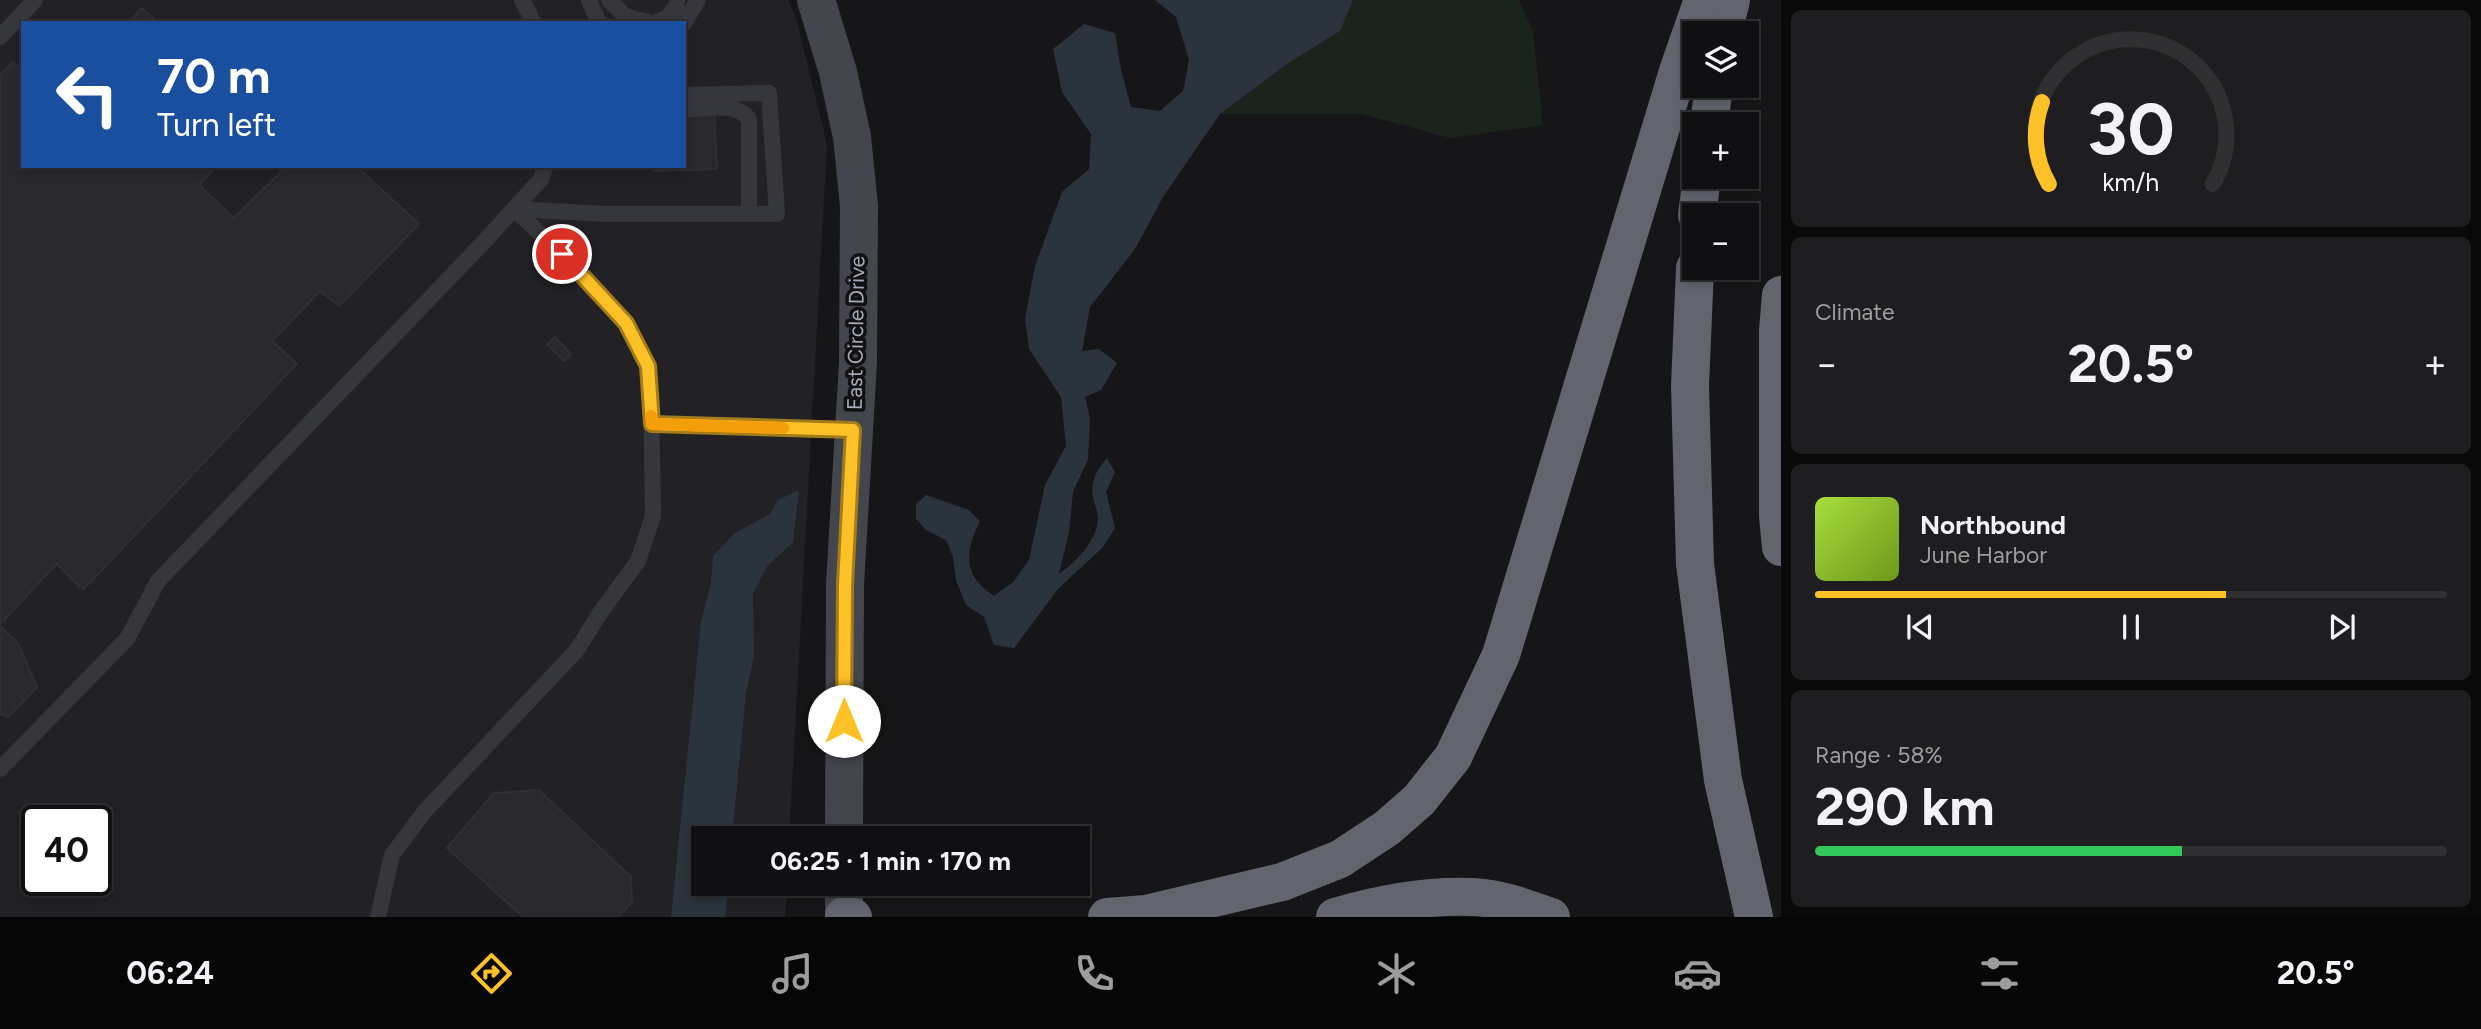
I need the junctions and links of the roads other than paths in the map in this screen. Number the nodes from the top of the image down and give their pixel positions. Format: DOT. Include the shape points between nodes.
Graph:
graph roads {
  1 [pos="35,0"];
  2 [pos="522,0"];
  3 [pos="589,0"];
  4 [pos="608,0"];
  5 [pos="677,0"];
  6 [pos="698,0"];
  7 [pos="1703,0"];
  8 [pos="1731,0"];
  9 [pos="818,1"];
  10 [pos="533,21"];
  11 [pos="598,21"];
  12 [pos="644,21"];
  13 [pos="658,21"];
  14 [pos="685,21"];
  15 [pos="1726,21"];
  16 [pos="0,37"];
  17 [pos="686,95"];
  18 [pos="686,110"];
  19 [pos="545,168"];
  20 [pos="514,209"];
  21 [pos="749,214"];
  22 [pos="1694,280"];
  23 [pos="1781,295"];
  24 [pos="652,424"];
  25 [pos="853,430"];
  26 [pos="1781,547"];
  27 [pos="0,769"];
  28 [pos="844,826"];
  29 [pos="378,917"];
  30 [pos="1107,917"];
  31 [pos="1335,917"];
  32 [pos="1551,917"];
  33 [pos="1754,917"];
  1 -- 16 [label="lane"];
  2 -- 10 [label="lane"];
  3 -- 11 [label="lane"];
  4 -- 12 [label="lane" via="625,16"];
  5 -- 13 [label="lane" via="668,18"];
  6 -- 14 [label="lane"];
  7 -- 30 [label="highway" via="1501,655 1453,757 1419,800 1340,859 1282,882 1146,914"];
  8 -- 15 [label="highway"];
  9 -- 25 [label="street, East Circle Drive" via="852,137 859,206"];
  17 -- 21 [label="lane" via="769,93 777,214"];
  18 -- 21 [label="lane" via="734,108 749,119"];
  19 -- 20 [label="lane"];
  20 -- 21 [label="lane"];
  20 -- 24 [label="lane" via="626,323 648,366"];
  20 -- 27 [label="lane" via="158,580 127,639"];
  22 -- 33 [label="highway" via="1690,386 1695,564 1723,780"];
  23 -- 26 [label="highway"];
  24 -- 25 [label="lane"];
  24 -- 29 [label="lane" via="653,516 638,561 577,650 425,811 392,855"];
  25 -- 28 [label="street, East Circle Drive" via="845,585"];
  31 -- 32 [label="highway" via="1424,899 1474,897"];
}
